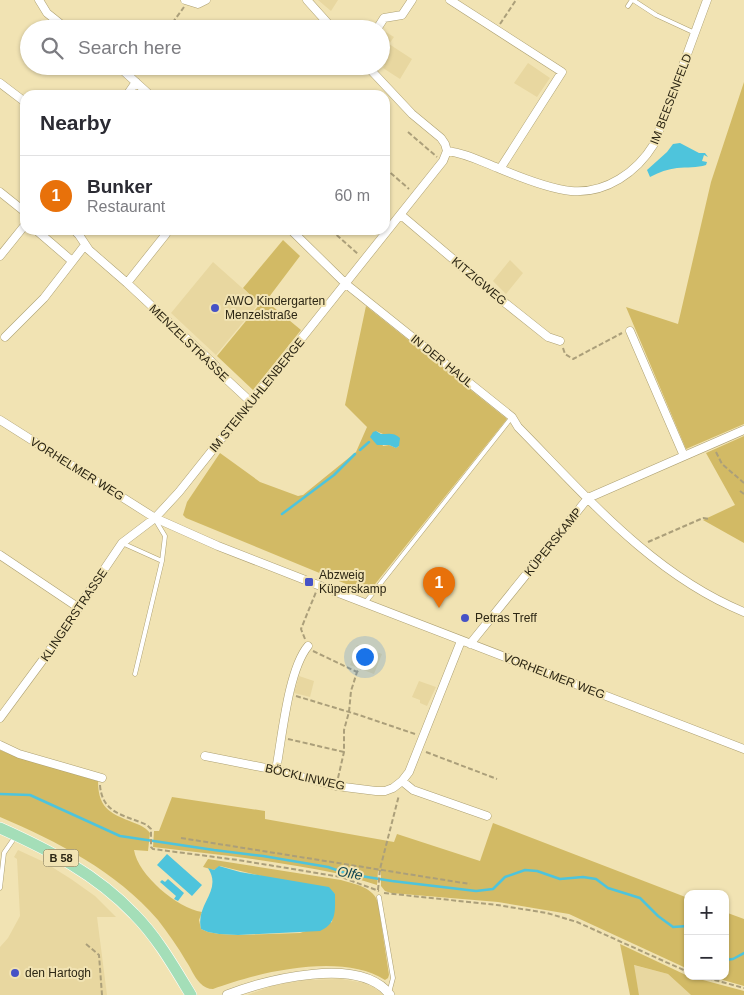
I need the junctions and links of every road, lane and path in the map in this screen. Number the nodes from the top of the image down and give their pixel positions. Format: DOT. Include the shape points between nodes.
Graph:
graph roads {
  1 [pos="39,0"];
  2 [pos="206,0"];
  3 [pos="307,0"];
  4 [pos="412,0"];
  5 [pos="450,0"];
  6 [pos="516,0"];
  7 [pos="632,0"];
  8 [pos="707,0"];
  9 [pos="187,1"];
  10 [pos="628,6"];
  11 [pos="56,20"];
  12 [pos="174,20"];
  13 [pos="325,20"];
  14 [pos="383,20"];
  15 [pos="496,30"];
  16 [pos="695,33"];
  17 [pos="128,75"];
  18 [pos="375,75"];
  19 [pos="136,82"];
  20 [pos="0,83"];
  21 [pos="130,90"];
  22 [pos="145,90"];
  23 [pos="390,90"];
  24 [pos="390,91"];
  25 [pos="20,98"];
  26 [pos="408,132"];
  27 [pos="447,151"];
  28 [pos="443,162"];
  29 [pos="500,169"];
  30 [pos="390,172"];
  31 [pos="0,192"];
  32 [pos="417,195"];
  33 [pos="20,208"];
  34 [pos="401,215"];
  35 [pos="390,229"];
  36 [pos="20,231"];
  37 [pos="42,235"];
  38 [pos="79,235"];
  39 [pos="165,235"];
  40 [pos="296,235"];
  41 [pos="337,235"];
  42 [pos="385,235"];
  43 [pos="85,245"];
  44 [pos="0,256"];
  45 [pos="365,260"];
  46 [pos="72,261"];
  47 [pos="126,283"];
  48 [pos="346,284"];
  49 [pos="630,331"];
  50 [pos="5,337"];
  51 [pos="560,342"];
  52 [pos="252,403"];
  53 [pos="512,417"];
  54 [pos="0,420"];
  55 [pos="744,430"];
  56 [pos="712,444"];
  57 [pos="684,456"];
  58 [pos="744,483"];
  59 [pos="740,491"];
  60 [pos="744,494"];
  61 [pos="588,498"];
  62 [pos="154,518"];
  63 [pos="709,519"];
  64 [pos="122,543"];
  65 [pos="639,546"];
  66 [pos="0,555"];
  67 [pos="162,561"];
  68 [pos="318,586"];
  69 [pos="365,603"];
  70 [pos="79,608"];
  71 [pos="744,612"];
  72 [pos="460,641"];
  73 [pos="470,644"];
  74 [pos="308,646"];
  75 [pos="362,666"];
  76 [pos="358,672"];
  77 [pos="135,674"];
  78 [pos="289,694"];
  79 [pos="349,712"];
  80 [pos="0,718"];
  81 [pos="282,738"];
  82 [pos="424,738"];
  83 [pos="0,745"];
  84 [pos="744,749"];
  85 [pos="419,750"];
  86 [pos="344,752"];
  87 [pos="205,756"];
  88 [pos="276,770"];
  89 [pos="102,778"];
  90 [pos="497,779"];
  91 [pos="401,782"];
  92 [pos="336,786"];
  93 [pos="487,816"];
  94 [pos="0,828"];
  95 [pos="16,835"];
  96 [pos="181,838"];
  97 [pos="380,869"];
  98 [pos="378,884"];
  99 [pos="470,884"];
  100 [pos="0,888"];
  101 [pos="379,897"];
  102 [pos="86,944"];
  103 [pos="684,970"];
  104 [pos="715,980"];
  105 [pos="744,988"];
  106 [pos="98,989"];
  107 [pos="102,989"];
  108 [pos="389,994"];
  109 [pos="102,995"];
  110 [pos="191,995"];
  111 [pos="227,995"];
  1 -- 11 [label="street"];
  2 -- 9 [label="street" via="198,4"];
  3 -- 13 [label="street"];
  4 -- 14 [label="street" via="402,15"];
  5 -- 15 [label="street"];
  6 -- 15 [label="path"];
  7 -- 10 [label="lane"];
  7 -- 16 [label="lane"];
  8 -- 16 [label="street, IM BEESENFELD"];
  9 -- 12 [label="path"];
  15 -- 29 [label="street" via="562,72"];
  16 -- 29 [label="street, IM BEESENFELD" via="654,144 634,170 606,186 571,191"];
  17 -- 19 [label="street"];
  18 -- 23 [label="street"];
  19 -- 21 [label="street"];
  19 -- 22 [label="street"];
  20 -- 25 [label="street"];
  24 -- 27 [label="street" via="441,138"];
  26 -- 28 [label="path"];
  27 -- 28 [label="street, IM STEINKUHLENBERGE"];
  27 -- 29 [label="street, IM BEESENFELD" via="468,155"];
  28 -- 32 [label="street, IM STEINKUHLENBERGE"];
  30 -- 32 [label="path"];
  31 -- 33 [label="street"];
  32 -- 34 [label="street, IM STEINKUHLENBERGE"];
  34 -- 35 [label="street, IM STEINKUHLENBERGE"];
  34 -- 51 [label="street, KITZIGWEG" via="499,298 548,337"];
  36 -- 44 [label="street"];
  37 -- 46 [label="street"];
  38 -- 43 [label="street, MENZELSTRASSE"];
  39 -- 47 [label="street"];
  40 -- 48 [label="street, IN DER HAUL"];
  41 -- 45 [label="path"];
  42 -- 45 [label="street, IM STEINKUHLENBERGE"];
  43 -- 46 [label="street"];
  43 -- 47 [label="street, MENZELSTRASSE"];
  45 -- 48 [label="street, IM STEINKUHLENBERGE"];
  46 -- 50 [label="street" via="44,298"];
  47 -- 52 [label="street, MENZELSTRASSE"];
  48 -- 52 [label="street, IM STEINKUHLENBERGE"];
  48 -- 53 [label="street, IN DER HAUL"];
  49 -- 51 [label="path" via="573,358 566,354"];
  49 -- 57 [label="street"];
  52 -- 62 [label="street, IM STEINKUHLENBERGE"];
  53 -- 61 [label="street, IN DER HAUL" via="518,428"];
  53 -- 69 [label="lane"];
  54 -- 62 [label="street, VORHELMER WEG"];
  55 -- 56 [label="street, KÜPERSKAMP"];
  56 -- 57 [label="street, KÜPERSKAMP"];
  56 -- 58 [label="path" via="722,464"];
  57 -- 61 [label="street, KÜPERSKAMP"];
  59 -- 60 [label="path"];
  61 -- 65 [label="street, IN DER HAUL"];
  61 -- 73 [label="street, KÜPERSKAMP"];
  62 -- 64 [label="street, KLINGERSTRASSE"];
  62 -- 67 [label="lane" via="165,536"];
  62 -- 68 [label="street, VORHELMER WEG"];
  63 -- 65 [label="path" via="703,518"];
  64 -- 67 [label="lane"];
  64 -- 70 [label="street, KLINGERSTRASSE"];
  65 -- 71 [label="street, IN DER HAUL" via="685,581"];
  66 -- 70 [label="street"];
  67 -- 77 [label="lane"];
  68 -- 69 [label="street, VORHELMER WEG"];
  68 -- 74 [label="path" via="301,629"];
  69 -- 72 [label="street, VORHELMER WEG"];
  70 -- 80 [label="street, KLINGERSTRASSE"];
  72 -- 73 [label="street, VORHELMER WEG"];
  72 -- 82 [label="street"];
  73 -- 84 [label="street, VORHELMER WEG"];
  74 -- 76 [label="path" via="317,654"];
  74 -- 78 [label="street" via="297,662"];
  75 -- 76 [label="path"];
  76 -- 79 [label="path" via="351,691"];
  78 -- 79 [label="path"];
  78 -- 81 [label="street"];
  79 -- 82 [label="path"];
  79 -- 86 [label="path" via="344,730"];
  81 -- 86 [label="path"];
  81 -- 88 [label="street"];
  82 -- 85 [label="street"];
  83 -- 89 [label="street" via="19,754"];
  85 -- 90 [label="path"];
  85 -- 91 [label="street"];
  86 -- 92 [label="path"];
  87 -- 88 [label="street, BÖCKLINWEG"];
  88 -- 92 [label="street, BÖCKLINWEG"];
  89 -- 103 [label="path" via="101,794 106,805 148,826 152,834 152,849 341,877 388,894 547,913 577,922"];
  91 -- 92 [label="street, BÖCKLINWEG" via="385,791"];
  91 -- 93 [label="street" via="413,790"];
  91 -- 97 [label="path"];
  94 -- 95 [label="main road, B 58"];
  95 -- 100 [label="lane" via="4,853"];
  95 -- 110 [label="main road, B 58" via="67,861 117,897 154,937"];
  96 -- 97 [label="path"];
  97 -- 98 [label="path"];
  97 -- 99 [label="path"];
  101 -- 108 [label="lane" via="393,978"];
  102 -- 107 [label="path" via="99,954"];
  104 -- 105 [label="path"];
  106 -- 107 [label="path"];
  107 -- 109 [label="path"];
  108 -- 111 [label="street" via="367,978 314,974 274,979"];
}
